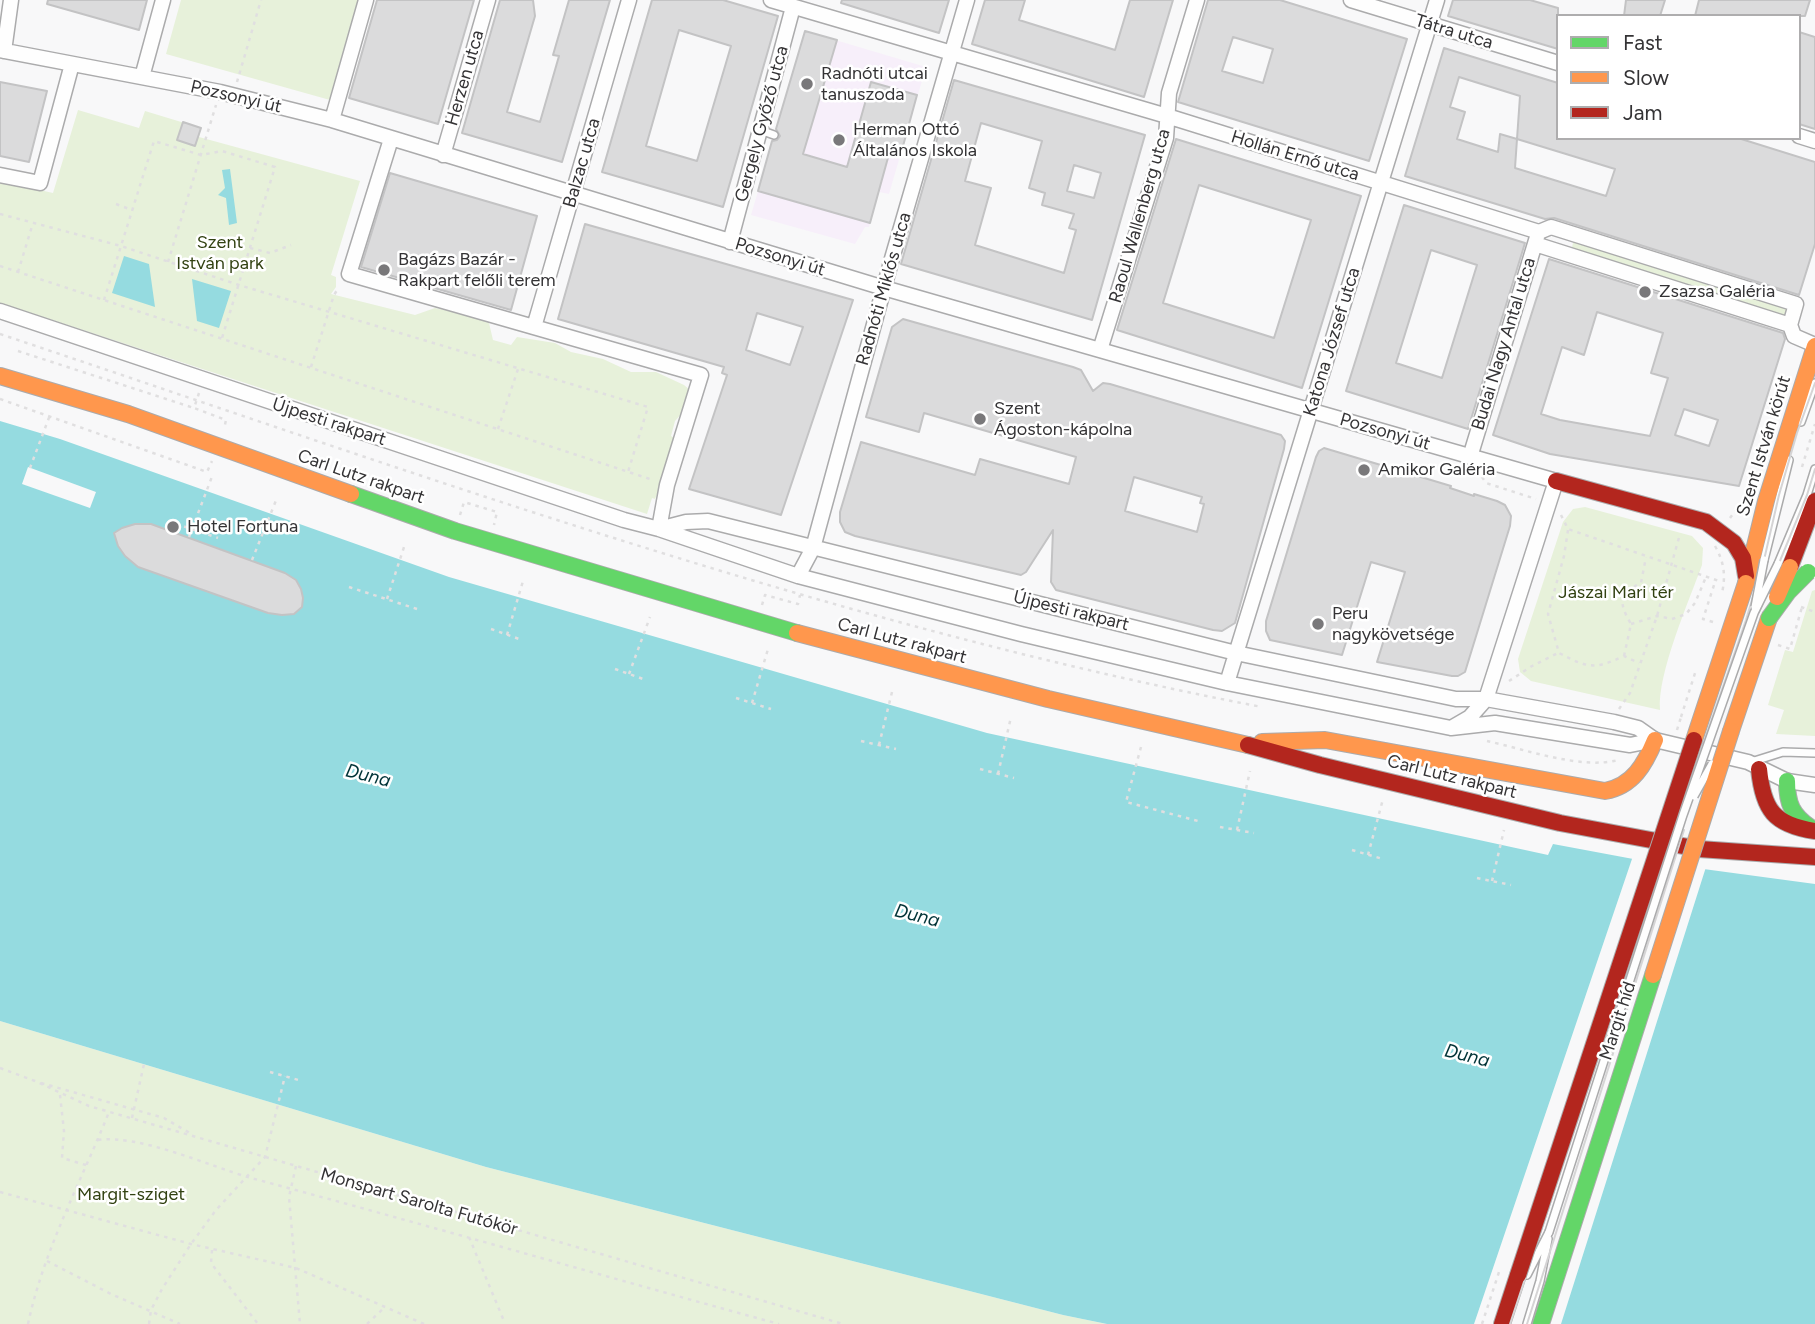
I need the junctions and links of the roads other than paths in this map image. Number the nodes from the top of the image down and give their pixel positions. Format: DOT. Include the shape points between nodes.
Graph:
graph roads {
  1 [pos="12,0"];
  2 [pos="163,0"];
  3 [pos="366,0"];
  4 [pos="488,0"];
  5 [pos="629,0"];
  6 [pos="771,0"];
  7 [pos="967,0"];
  8 [pos="1197,0"];
  9 [pos="1351,0"];
  10 [pos="1437,0"];
  11 [pos="793,7"];
  12 [pos="1430,24"];
  13 [pos="2,50"];
  14 [pos="951,54"];
  15 [pos="1556,62"];
  16 [pos="72,64"];
  17 [pos="142,77"];
  18 [pos="1167,116"];
  19 [pos="332,120"];
  20 [pos="391,139"];
  21 [pos="443,155"];
  22 [pos="0,175"];
  23 [pos="1381,183"];
  24 [pos="573,195"];
  25 [pos="1537,238"];
  26 [pos="730,242"];
  27 [pos="884,288"];
  28 [pos="0,311"];
  29 [pos="1790,325"];
  30 [pos="534,327"];
  31 [pos="1815,346"];
  32 [pos="1100,351"];
  33 [pos="0,376"];
  34 [pos="1815,383"];
  35 [pos="1311,411"];
  36 [pos="1469,457"];
  37 [pos="1815,469"];
  38 [pos="1556,481"];
  39 [pos="1815,501"];
  40 [pos="659,529"];
  41 [pos="813,548"];
  42 [pos="1753,557"];
  43 [pos="1784,566"];
  44 [pos="1812,571"];
  45 [pos="798,576"];
  46 [pos="1762,615"];
  47 [pos="1236,653"];
  48 [pos="1227,683"];
  49 [pos="1486,699"];
  50 [pos="1699,720"];
  51 [pos="1451,728"];
  52 [pos="1731,731"];
  53 [pos="1655,740"];
  54 [pos="1243,743"];
  55 [pos="1815,753"];
  56 [pos="1754,766"];
  57 [pos="1787,781"];
  58 [pos="1815,785"];
  59 [pos="1683,815"];
  60 [pos="1815,831"];
  61 [pos="1815,857"];
  62 [pos="1549,1232"];
  63 [pos="1518,1275"];
  64 [pos="1502,1324"];
  65 [pos="1510,1324"];
  66 [pos="1527,1324"];
  67 [pos="1542,1324"];
  1 -- 13 [label="street"];
  2 -- 17 [label="street"];
  3 -- 19 [label="street"];
  4 -- 21 [label="street, Herzen utca"];
  5 -- 24 [label="street, Balzac utca"];
  6 -- 11 [label="street, Hollán Ernő utca"];
  7 -- 14 [label="street, Radnóti Miklós utca"];
  8 -- 18 [label="street, Raoul Wallenberg utca" via="1169,93"];
  9 -- 12 [label="street, Tátra utca"];
  10 -- 12 [label="street, Katona József utca"];
  11 -- 14 [label="street, Hollán Ernő utca"];
  11 -- 26 [label="street, Gergely Győző utca" via="767,133"];
  12 -- 15 [label="street, Tátra utca"];
  12 -- 23 [label="street, Katona József utca"];
  13 -- 16 [label="street, Pozsonyi út"];
  14 -- 18 [label="street, Hollán Ernő utca"];
  14 -- 27 [label="street, Radnóti Miklós utca"];
  16 -- 17 [label="street, Pozsonyi út"];
  16 -- 22 [label="street" via="40,183"];
  17 -- 19 [label="street, Pozsonyi út"];
  18 -- 23 [label="street, Hollán Ernő utca"];
  18 -- 32 [label="street, Raoul Wallenberg utca" via="1166,138"];
  19 -- 20 [label="street, Pozsonyi út"];
  20 -- 21 [label="street, Pozsonyi út"];
  20 -- 30 [label="street" via="349,274"];
  21 -- 24 [label="street, Pozsonyi út"];
  23 -- 25 [label="street, Hollán Ernő utca"];
  23 -- 35 [label="street, Katona József utca"];
  24 -- 26 [label="street, Pozsonyi út"];
  24 -- 30 [label="street, Balzac utca"];
  25 -- 29 [label="street, Hollán Ernő utca"];
  25 -- 29 [label="street, Hollán Ernő utca" via="1550,227 1796,304"];
  25 -- 36 [label="street, Budai Nagy Antal utca"];
  26 -- 27 [label="street, Pozsonyi út"];
  27 -- 32 [label="street, Pozsonyi út"];
  27 -- 41 [label="street, Radnóti Miklós utca"];
  28 -- 40 [label="street, Újpesti rakpart"];
  29 -- 31 [label="street, Hollán Ernő utca" via="1794,336"];
  30 -- 40 [label="street" via="701,375 667,485"];
  31 -- 42 [label="main road, Szent István körút"];
  32 -- 35 [label="street, Pozsonyi út"];
  33 -- 54 [label="main road, Carl Lutz rakpart" via="128,414 455,531 675,598 1035,695"];
  34 -- 42 [label="lane, Szent István körút"];
  35 -- 36 [label="street, Pozsonyi út"];
  35 -- 47 [label="street, Katona József utca"];
  36 -- 38 [label="street, Pozsonyi út"];
  37 -- 43 [label="lane"];
  38 -- 42 [label="main road" via="1706,522"];
  38 -- 49 [label="street" via="1553,506"];
  39 -- 43 [label="main road"];
  40 -- 41 [label="street, Újpesti rakpart" via="697,520"];
  40 -- 45 [label="street, Újpesti rakpart"];
  41 -- 45 [label="street, Radnóti Miklós utca"];
  41 -- 47 [label="street, Újpesti rakpart"];
  42 -- 46 [label="lane, Margit híd, bridge"];
  42 -- 50 [label="main road, Margit híd, bridge"];
  43 -- 46 [label="main road, Margit híd, bridge"];
  44 -- 46 [label="main road, bridge"];
  45 -- 48 [label="street, Újpesti rakpart"];
  46 -- 52 [label="main road, Margit híd"];
  46 -- 59 [label="lane, Margit híd, bridge"];
  47 -- 48 [label="street, Katona József utca"];
  47 -- 49 [label="street, Újpesti rakpart" via="1456,699"];
  48 -- 51 [label="street, Újpesti rakpart"];
  49 -- 51 [label="street" via="1470,717"];
  49 -- 53 [label="street" via="1639,728"];
  50 -- 59 [label="lane, Margit híd, bridge"];
  50 -- 63 [label="main road, Margit híd, bridge"];
  51 -- 53 [label="street" via="1494,723 1630,745"];
  52 -- 59 [label="lane, Margit híd, bridge"];
  52 -- 67 [label="main road, Margit híd, bridge"];
  53 -- 54 [label="main road" via="1631,781 1605,791 1325,740"];
  53 -- 56 [label="street"];
  54 -- 61 [label="main road, Carl Lutz rakpart" via="1560,823 1699,849"];
  55 -- 56 [label="lane" via="1783,752"];
  56 -- 57 [label="street"];
  56 -- 60 [label="main road" via="1768,809 1786,825"];
  57 -- 58 [label="street"];
  57 -- 60 [label="main road" via="1791,812"];
  59 -- 62 [label="lane, Margit híd, bridge"];
  62 -- 63 [label="lane, Margit híd, bridge"];
  62 -- 65 [label="lane, Margit híd" via="1525,1278"];
  62 -- 66 [label="lane, Margit híd" via="1541,1281"];
  63 -- 64 [label="main road, Margit híd"];
}
